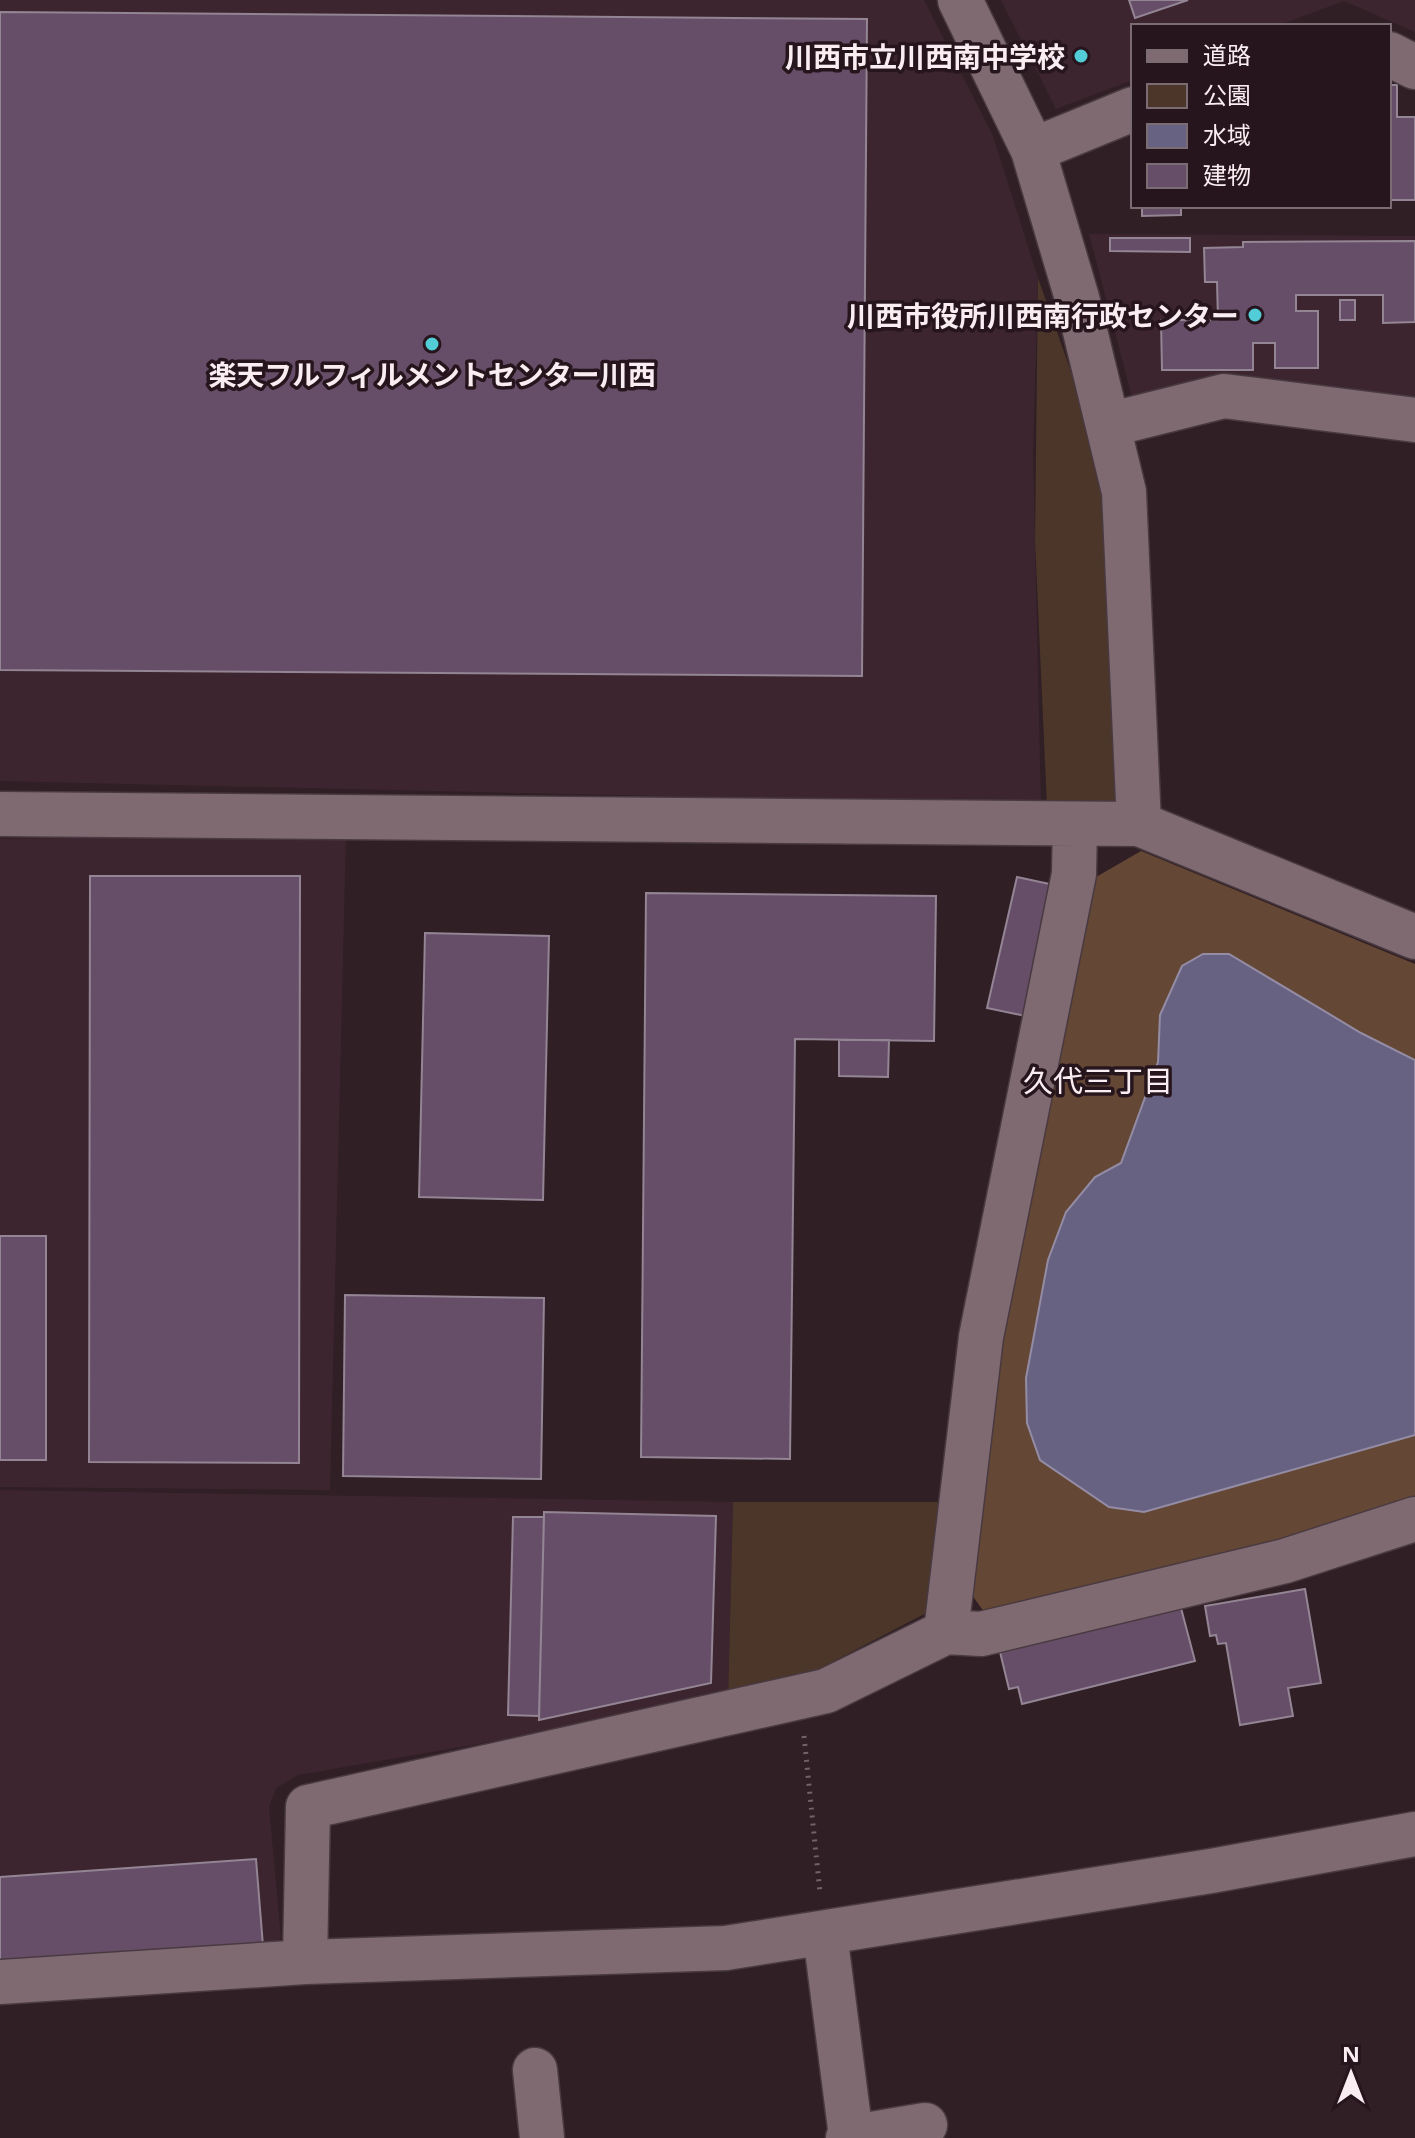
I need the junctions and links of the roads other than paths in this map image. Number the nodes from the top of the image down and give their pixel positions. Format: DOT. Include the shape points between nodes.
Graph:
graph roads {
  1 [pos="960,0"];
  2 [pos="1391,55"];
  3 [pos="1415,67"];
  4 [pos="1131,110"];
  5 [pos="1033,150"];
  6 [pos="1415,420"];
  7 [pos="1108,425"];
  8 [pos="0,814"];
  9 [pos="1075,824"];
  10 [pos="1139,824"];
  11 [pos="1415,937"];
  12 [pos="1415,1519"];
  13 [pos="946,1632"];
  14 [pos="1415,1834"];
  15 [pos="825,1934"];
  16 [pos="305,1962"];
  17 [pos="0,1982"];
  18 [pos="535,2070"];
  19 [pos="925,2125"];
  20 [pos="850,2137"];
  21 [pos="542,2138"];
  1 -- 5 [label="street"];
  2 -- 3 [label="street"];
  4 -- 5 [label="street"];
  5 -- 7 [label="street"];
  6 -- 7 [label="street" via="1224,396"];
  7 -- 10 [label="street" via="1124,492"];
  8 -- 9 [label="street"];
  9 -- 10 [label="street"];
  9 -- 13 [label="street" via="1074,874 981,1337"];
  10 -- 11 [label="street"];
  12 -- 13 [label="street" via="1285,1561 981,1634"];
  13 -- 16 [label="street" via="826,1691 308,1807"];
  14 -- 15 [label="street"];
  15 -- 16 [label="street" via="726,1948"];
  15 -- 20 [label="street"];
  16 -- 17 [label="street"];
  18 -- 21 [label="street"];
  19 -- 20 [label="street"];
}
